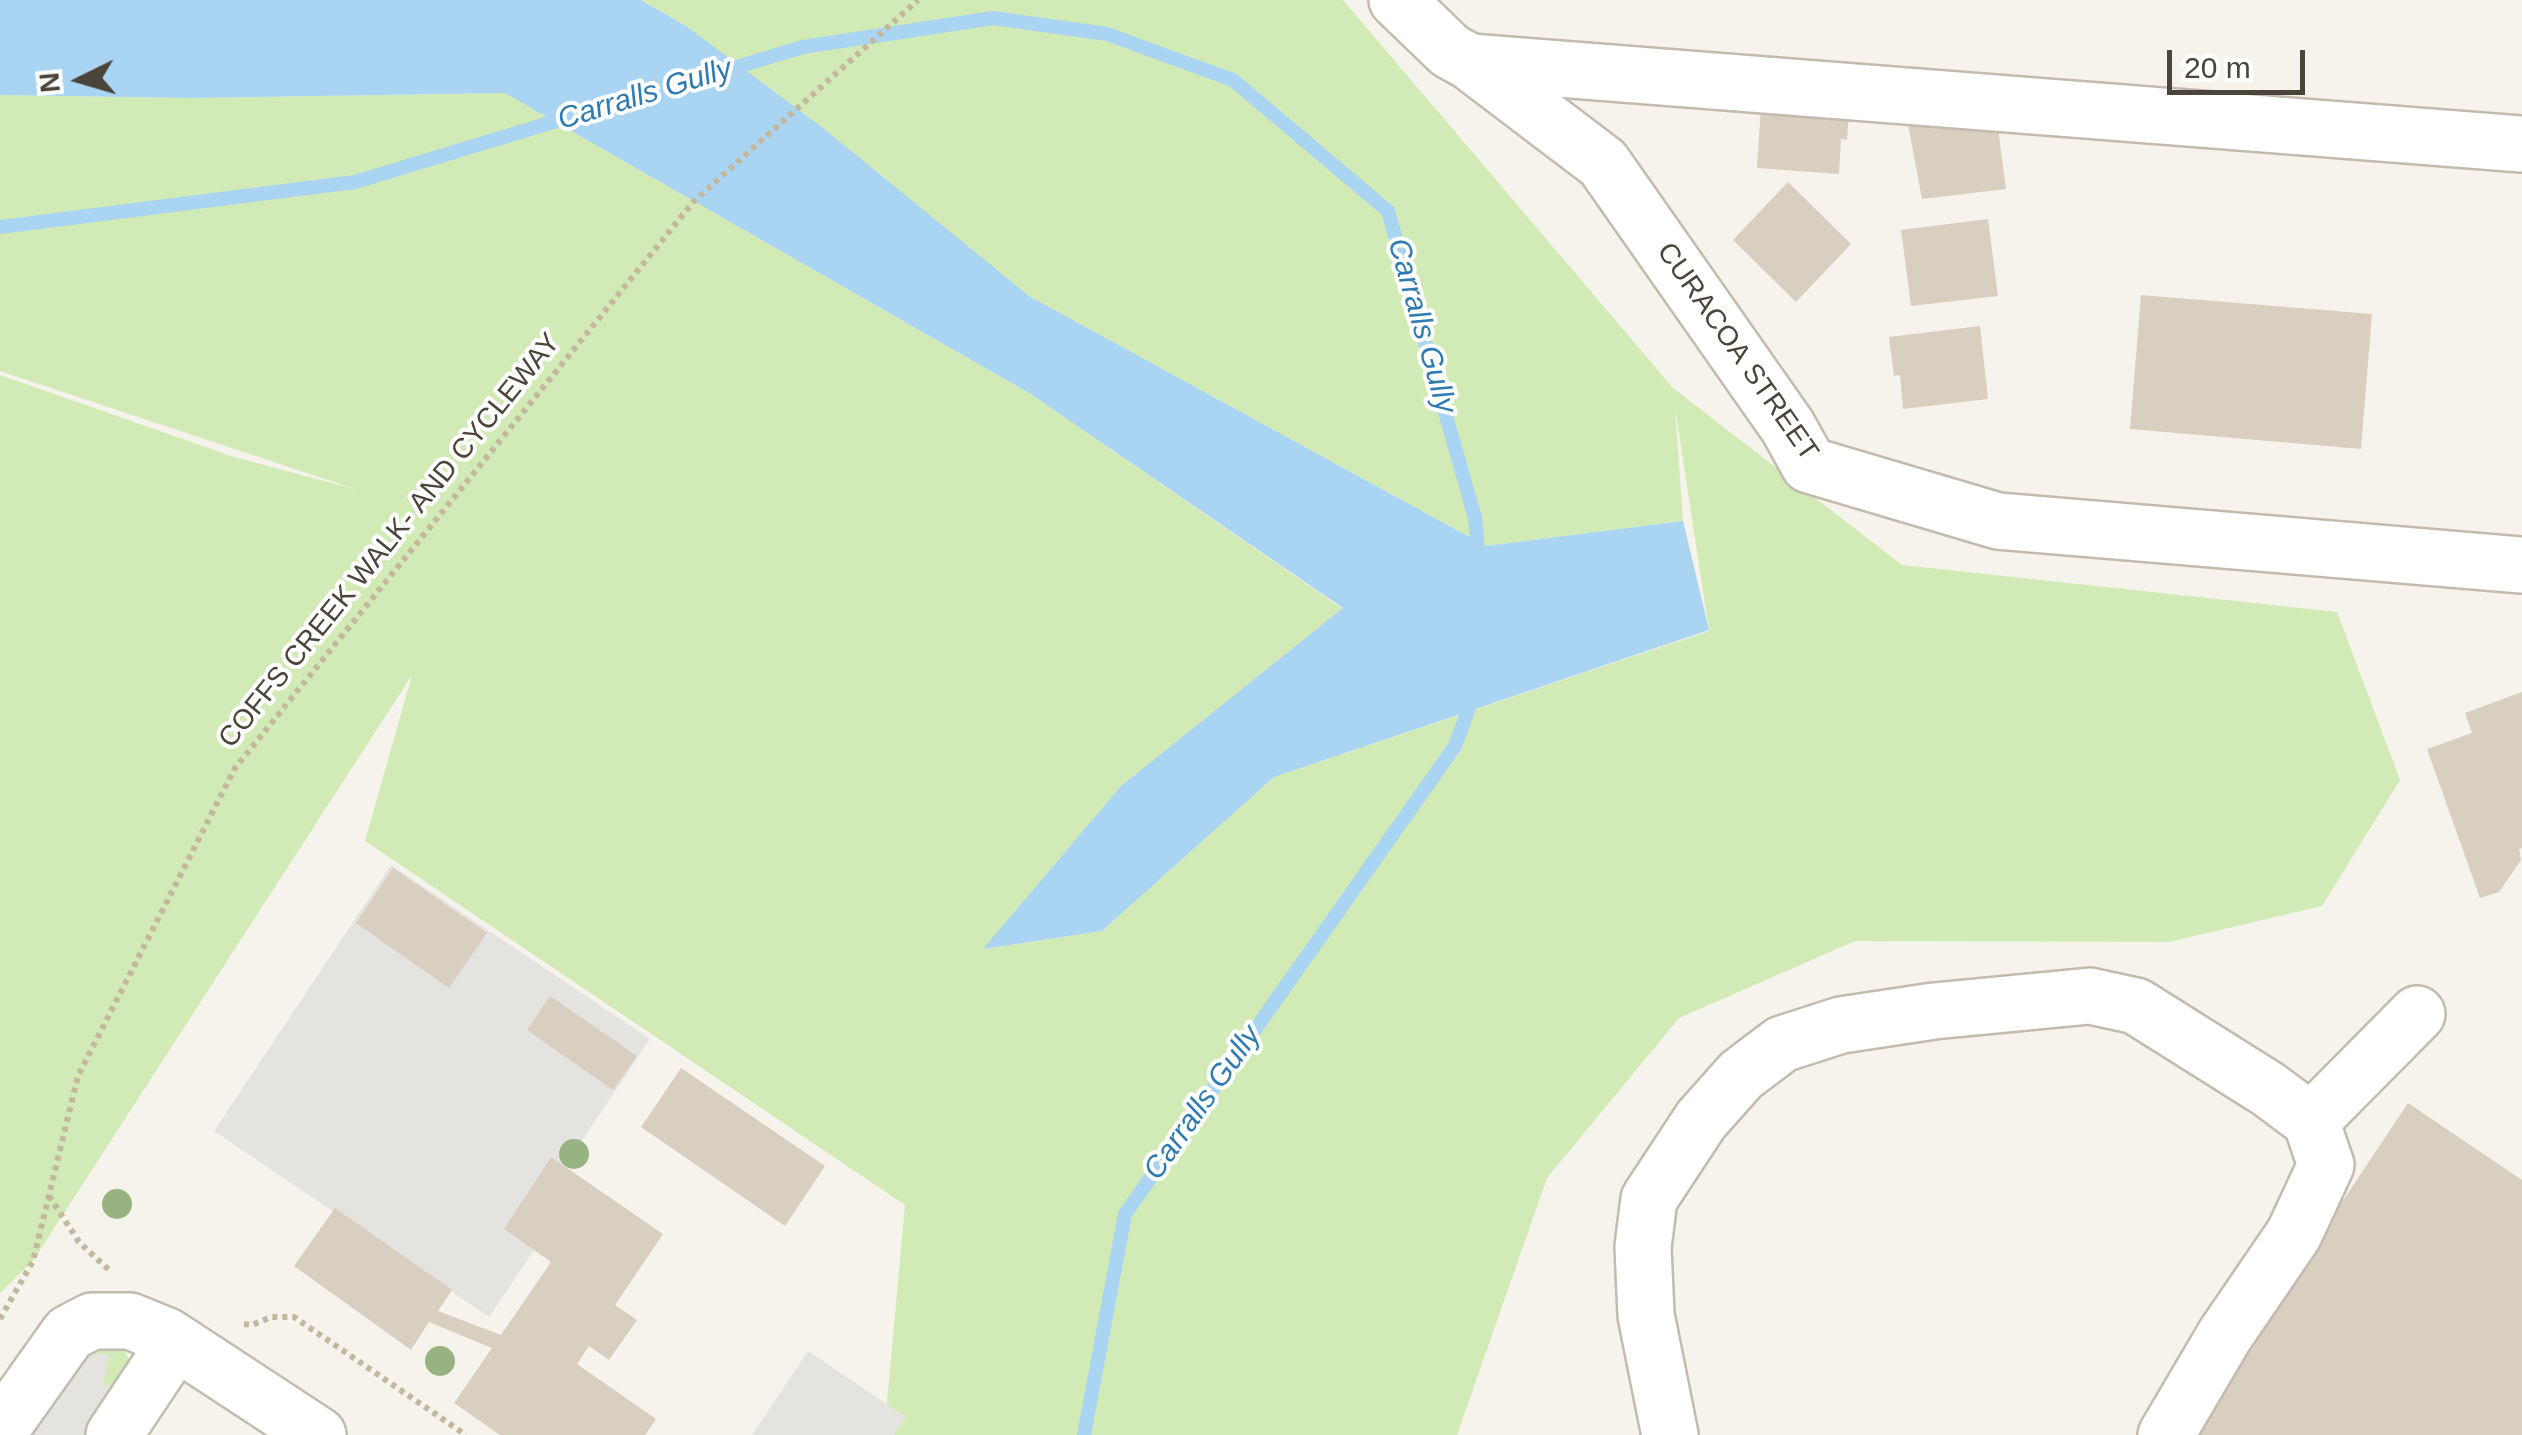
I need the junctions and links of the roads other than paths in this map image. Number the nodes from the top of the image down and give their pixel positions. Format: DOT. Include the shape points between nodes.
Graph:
graph roads {
  1 [pos="1397,0"];
  2 [pos="1470,62"];
  3 [pos="2522,144"];
  4 [pos="2522,565"];
  5 [pos="2418,1014"];
  6 [pos="2311,1121"];
  7 [pos="171,1339"];
  8 [pos="0,1430"];
  9 [pos="114,1435"];
  10 [pos="318,1435"];
  11 [pos="1670,1435"];
  12 [pos="2166,1435"];
  1 -- 2 [label="street, CURACOA STREET"];
  2 -- 3 [label="street"];
  2 -- 4 [label="street, CURACOA STREET" via="1603,163 1809,465 1998,521"];
  5 -- 6 [label="street"];
  6 -- 11 [label="street" via="2136,1006 2090,996 1841,1025 1782,1044 1741,1075 1701,1120 1649,1199 1646,1315"];
  6 -- 12 [label="street" via="2326,1165 2294,1234"];
  7 -- 8 [label="street" via="130,1321 92,1320 69,1333"];
  7 -- 9 [label="street"];
  7 -- 10 [label="street"];
}
